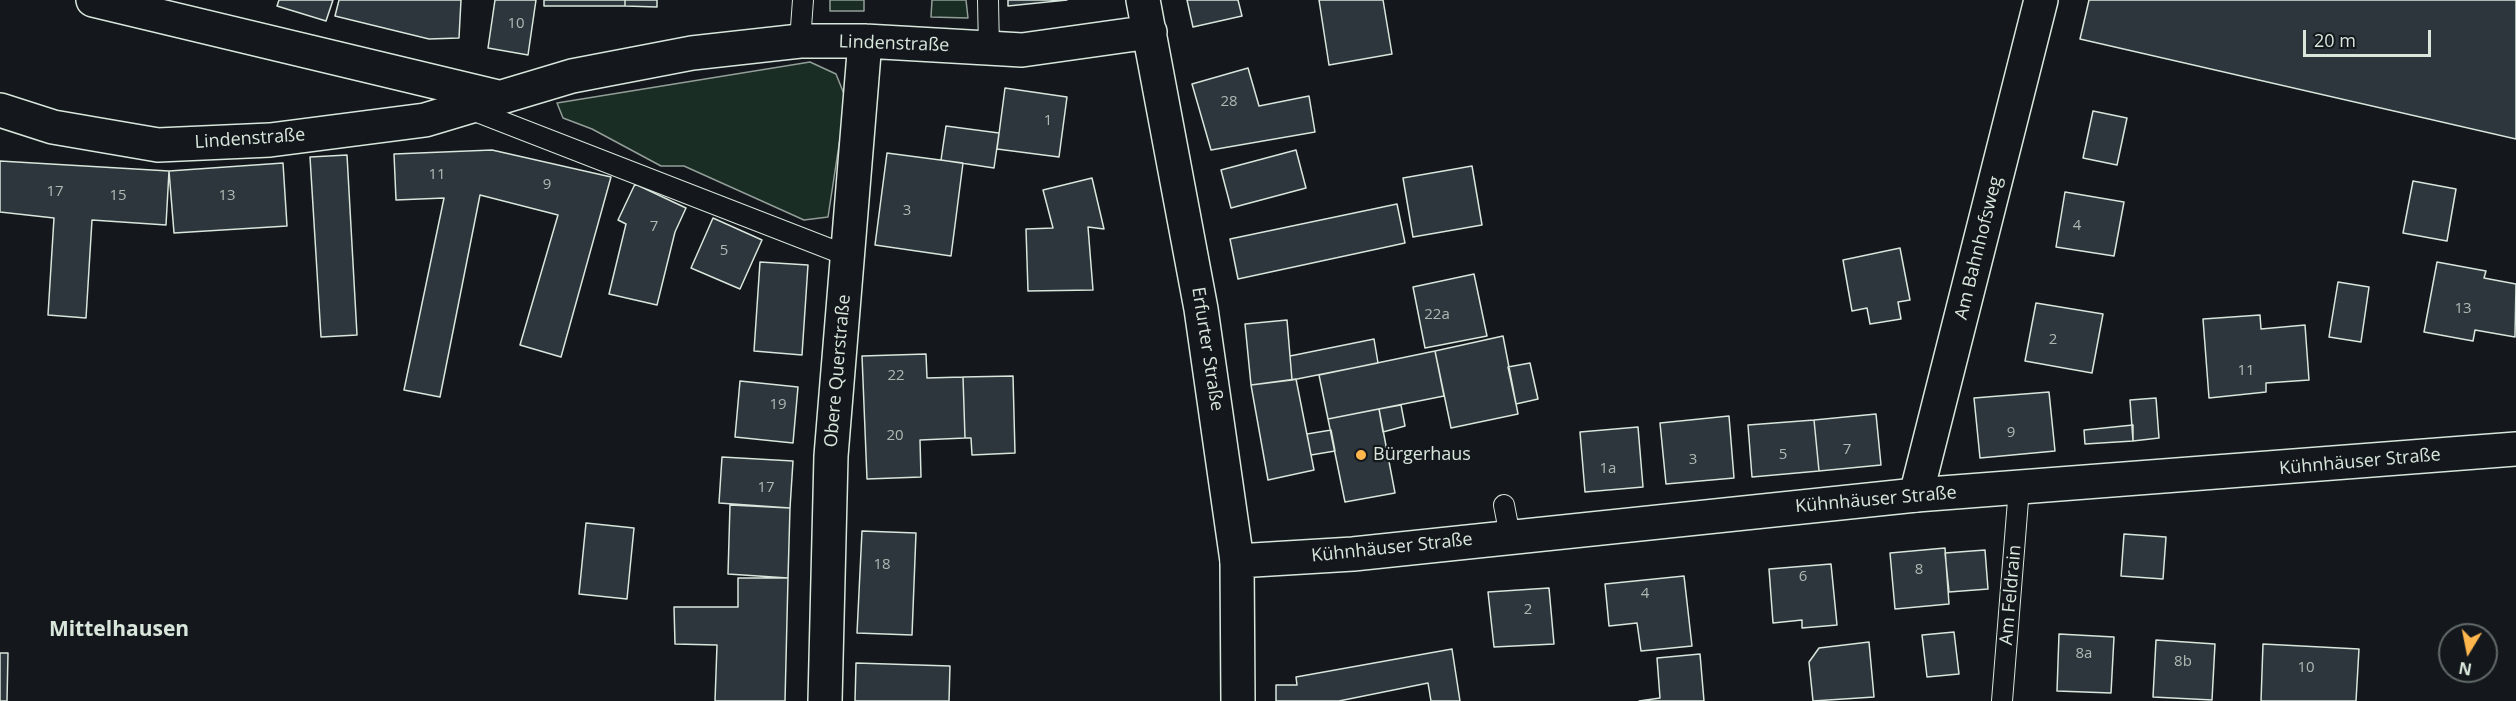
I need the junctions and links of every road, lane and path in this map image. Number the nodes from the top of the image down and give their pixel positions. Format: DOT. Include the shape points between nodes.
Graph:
graph roads {
  1 [pos="93,0"];
  2 [pos="803,0"];
  3 [pos="988,0"];
  4 [pos="1143,0"];
  5 [pos="2041,0"];
  6 [pos="1150,32"];
  7 [pos="800,41"];
  8 [pos="865,41"];
  9 [pos="988,49"];
  10 [pos="500,98"];
  11 [pos="466,108"];
  12 [pos="0,110"];
  13 [pos="848,256"];
  14 [pos="2516,449"];
  15 [pos="2019,488"];
  16 [pos="1916,495"];
  17 [pos="1237,561"];
  18 [pos="825,701"];
  19 [pos="1238,701"];
  20 [pos="2002,701"];
  1 -- 10 [label="street"];
  2 -- 7 [label="lane"];
  3 -- 9 [label="lane"];
  4 -- 6 [label="street, Erfurter Straße"];
  5 -- 16 [label="street, Am Bahnhofsweg"];
  6 -- 9 [label="street, Lindenstraße" via="1022,50"];
  6 -- 17 [label="street, Erfurter Straße" via="1202,309"];
  7 -- 8 [label="street, Lindenstraße"];
  7 -- 10 [label="street, Lindenstraße" via="692,53 572,76"];
  8 -- 9 [label="street, Lindenstraße"];
  8 -- 13 [label="street, Obere Querstraße"];
  10 -- 11 [label="street, Lindenstraße"];
  11 -- 12 [label="street, Lindenstraße" via="425,120 270,140 158,145 53,127"];
  11 -- 13 [label="lane"];
  13 -- 18 [label="street, Obere Querstraße" via="831,456"];
  14 -- 15 [label="street, Kühnhäuser Straße"];
  15 -- 16 [label="street, Kühnhäuser Straße"];
  15 -- 20 [label="lane, Am Feldrain"];
  16 -- 17 [label="street, Kühnhäuser Straße" via="1507,521 1323,556"];
  17 -- 19 [label="street, Erfurter Straße"];
}
